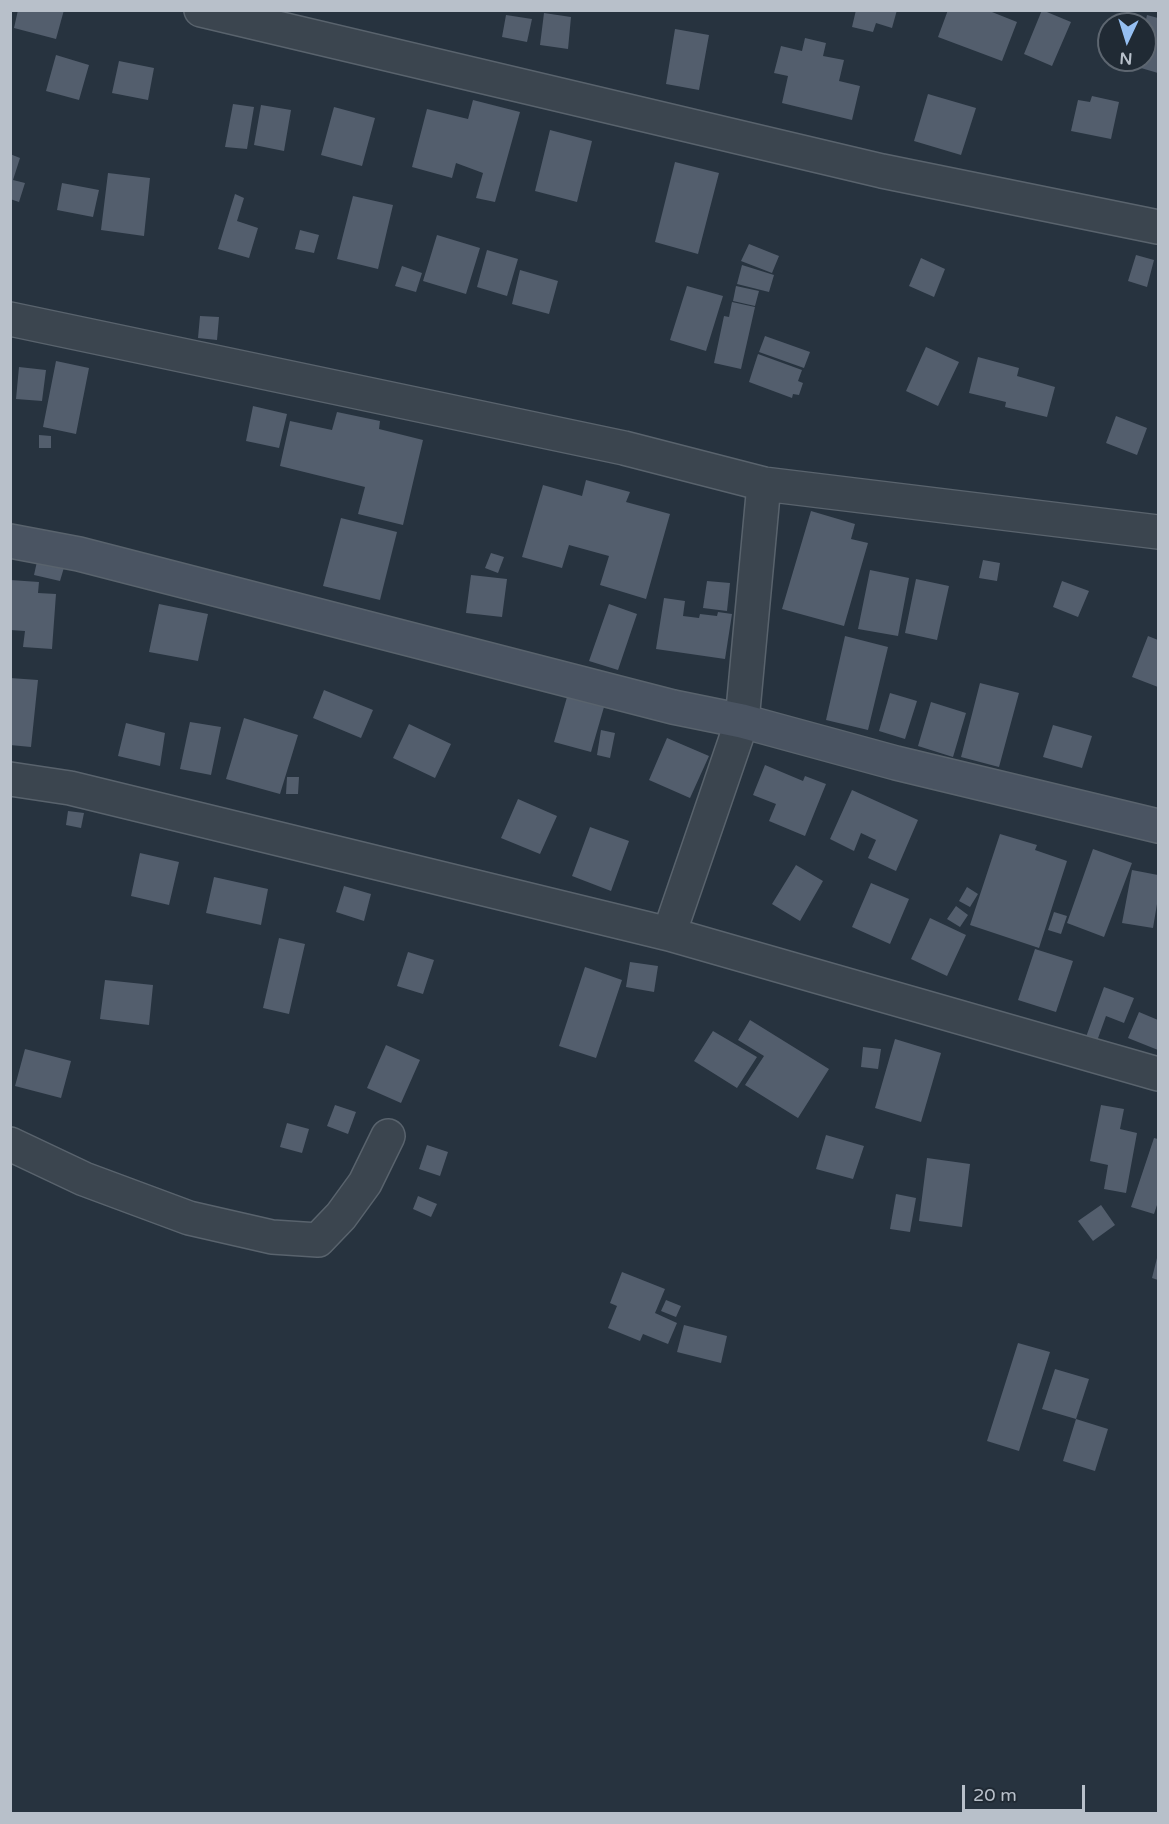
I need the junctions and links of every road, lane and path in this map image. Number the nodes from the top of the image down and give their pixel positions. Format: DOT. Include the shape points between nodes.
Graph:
graph roads {
  1 [pos="215,12"];
  2 [pos="1158,227"];
  3 [pos="10,319"];
  4 [pos="764,484"];
  5 [pos="1158,532"];
  6 [pos="10,541"];
  7 [pos="741,721"];
  8 [pos="10,779"];
  9 [pos="1158,826"];
  10 [pos="669,934"];
  11 [pos="1158,1074"];
  12 [pos="388,1136"];
  13 [pos="10,1144"];
  1 -- 2 [label="street" via="882,171"];
  3 -- 4 [label="street" via="624,448"];
  4 -- 5 [label="street"];
  4 -- 7 [label="street"];
  6 -- 7 [label="street" via="79,554 673,707"];
  7 -- 9 [label="street"];
  7 -- 10 [label="street"];
  8 -- 10 [label="street" via="70,788"];
  10 -- 11 [label="street"];
  12 -- 13 [label="street" via="365,1183 318,1240 272,1237 189,1218 84,1179"];
}
